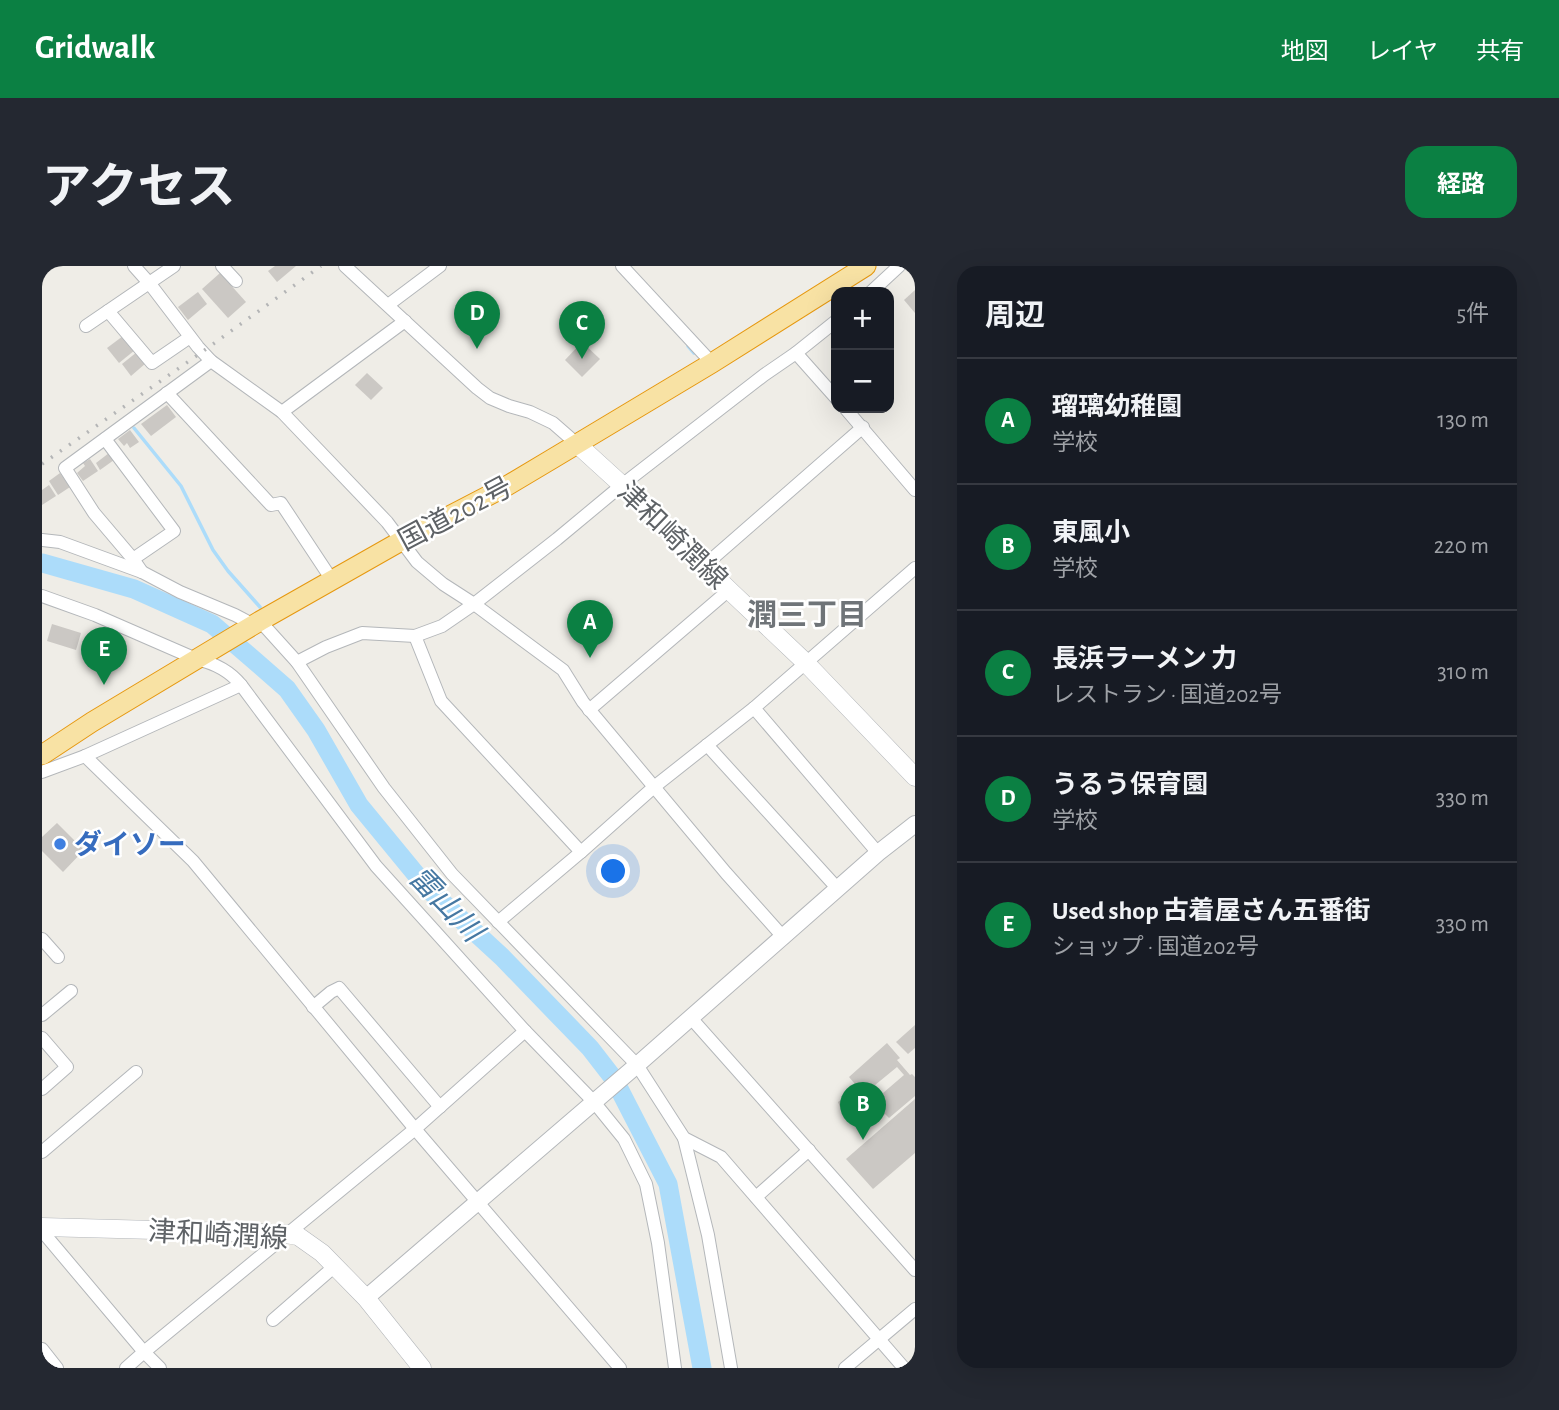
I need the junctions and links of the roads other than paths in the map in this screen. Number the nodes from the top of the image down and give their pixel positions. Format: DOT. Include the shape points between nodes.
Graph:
graph roads {
  1 [pos="134,266"];
  2 [pos="174,266"];
  3 [pos="222,266"];
  4 [pos="345,266"];
  5 [pos="440,266"];
  6 [pos="622,266"];
  7 [pos="898,266"];
  8 [pos="863,267"];
  9 [pos="236,281"];
  10 [pos="150,284"];
  11 [pos="876,287"];
  12 [pos="388,305"];
  13 [pos="108,311"];
  14 [pos="405,321"];
  15 [pos="831,325"];
  16 [pos="86,326"];
  17 [pos="190,337"];
  18 [pos="796,353"];
  19 [pos="211,361"];
  20 [pos="712,363"];
  21 [pos="831,392"];
  22 [pos="167,393"];
  23 [pos="282,412"];
  24 [pos="850,413"];
  25 [pos="863,427"];
  26 [pos="105,439"];
  27 [pos="577,444"];
  28 [pos="622,485"];
  29 [pos="915,490"];
  30 [pos="42,540"];
  31 [pos="401,541"];
  32 [pos="133,559"];
  33 [pos="705,565"];
  34 [pos="915,568"];
  35 [pos="142,572"];
  36 [pos="332,580"];
  37 [pos="729,590"];
  38 [pos="42,596"];
  39 [pos="474,604"];
  40 [pos="253,626"];
  41 [pos="415,636"];
  42 [pos="196,659"];
  43 [pos="298,662"];
  44 [pos="806,662"];
  45 [pos="241,685"];
  46 [pos="754,708"];
  47 [pos="589,709"];
  48 [pos="707,745"];
  49 [pos="42,755"];
  50 [pos="85,756"];
  51 [pos="42,772"];
  52 [pos="915,777"];
  53 [pos="654,787"];
  54 [pos="915,824"];
  55 [pos="580,852"];
  56 [pos="878,853"];
  57 [pos="838,890"];
  58 [pos="498,922"];
  59 [pos="784,937"];
  60 [pos="42,939"];
  61 [pos="58,957"];
  62 [pos="71,991"];
  63 [pos="313,1007"];
  64 [pos="42,1015"];
  65 [pos="691,1018"];
  66 [pos="525,1031"];
  67 [pos="42,1038"];
  68 [pos="637,1065"];
  69 [pos="136,1072"];
  70 [pos="42,1089"];
  71 [pos="594,1102"];
  72 [pos="440,1107"];
  73 [pos="415,1129"];
  74 [pos="684,1138"];
  75 [pos="809,1150"];
  76 [pos="42,1152"];
  77 [pos="756,1197"];
  78 [pos="479,1202"];
  79 [pos="42,1229"];
  80 [pos="286,1234"];
  81 [pos="335,1266"];
  82 [pos="915,1270"];
  83 [pos="366,1298"];
  84 [pos="915,1309"];
  85 [pos="273,1320"];
  86 [pos="879,1339"];
  87 [pos="42,1349"];
  88 [pos="144,1352"];
  89 [pos="57,1368"];
  90 [pos="126,1368"];
  91 [pos="160,1368"];
  92 [pos="422,1368"];
  93 [pos="620,1368"];
  94 [pos="675,1368"];
  95 [pos="731,1368"];
  96 [pos="845,1368"];
  97 [pos="904,1368"];
  1 -- 10 [label="street"];
  2 -- 10 [label="street"];
  3 -- 9 [label="street"];
  4 -- 12 [label="street"];
  5 -- 12 [label="street"];
  6 -- 20 [label="street"];
  7 -- 11 [label="street"];
  8 -- 20 [label="highway, 国道202号"];
  10 -- 13 [label="street"];
  10 -- 17 [label="street"];
  12 -- 14 [label="street"];
  13 -- 16 [label="street"];
  13 -- 17 [label="street" via="152,363"];
  14 -- 23 [label="street"];
  14 -- 27 [label="street" via="490,398 553,423"];
  15 -- 18 [label="street"];
  17 -- 19 [label="street"];
  18 -- 21 [label="street"];
  18 -- 28 [label="street"];
  19 -- 22 [label="street"];
  19 -- 23 [label="street"];
  20 -- 27 [label="highway, 国道202号"];
  22 -- 26 [label="street"];
  22 -- 36 [label="street" via="271,505 281,503"];
  23 -- 31 [label="street"];
  24 -- 25 [label="street"];
  25 -- 29 [label="street"];
  25 -- 33 [label="street"];
  26 -- 32 [label="street" via="65,468 94,513"];
  26 -- 32 [label="street" via="174,531"];
  27 -- 28 [label="main road, 津和崎潤線"];
  27 -- 31 [label="highway, 国道202号"];
  28 -- 33 [label="main road, 津和崎潤線"];
  28 -- 39 [label="street"];
  30 -- 35 [label="street" via="60,542"];
  31 -- 36 [label="highway, 国道202号"];
  31 -- 39 [label="street" via="417,562"];
  32 -- 35 [label="street"];
  33 -- 37 [label="main road, 津和崎潤線"];
  34 -- 44 [label="street"];
  35 -- 40 [label="street"];
  36 -- 40 [label="highway, 国道202号"];
  37 -- 44 [label="main road, 津和崎潤線"];
  37 -- 47 [label="street"];
  38 -- 42 [label="street"];
  39 -- 41 [label="street" via="442,626"];
  39 -- 47 [label="street" via="563,670"];
  40 -- 42 [label="highway, 国道202号"];
  40 -- 43 [label="street"];
  41 -- 43 [label="street" via="362,633"];
  41 -- 55 [label="street" via="441,701"];
  42 -- 45 [label="street" via="232,674"];
  42 -- 49 [label="highway, 国道202号"];
  43 -- 58 [label="street" via="417,831"];
  44 -- 46 [label="street"];
  44 -- 52 [label="main road, 津和崎潤線"];
  45 -- 50 [label="street"];
  45 -- 66 [label="street" via="376,866"];
  46 -- 48 [label="street"];
  46 -- 56 [label="street"];
  47 -- 53 [label="street"];
  48 -- 53 [label="street"];
  48 -- 57 [label="street"];
  50 -- 51 [label="street"];
  50 -- 63 [label="street" via="193,861"];
  53 -- 55 [label="street"];
  53 -- 59 [label="street"];
  54 -- 56 [label="street"];
  55 -- 58 [label="street"];
  56 -- 57 [label="street"];
  57 -- 59 [label="street"];
  58 -- 68 [label="street"];
  59 -- 65 [label="street"];
  60 -- 61 [label="street"];
  62 -- 64 [label="street"];
  63 -- 72 [label="street" via="339,988"];
  63 -- 73 [label="street"];
  65 -- 68 [label="street"];
  65 -- 75 [label="street"];
  66 -- 71 [label="street"];
  66 -- 72 [label="street"];
  67 -- 70 [label="street" via="67,1068"];
  68 -- 71 [label="street"];
  68 -- 74 [label="street"];
  69 -- 76 [label="street"];
  71 -- 78 [label="street"];
  71 -- 94 [label="street" via="624,1139 646,1184"];
  72 -- 73 [label="street"];
  73 -- 78 [label="street"];
  73 -- 80 [label="street"];
  74 -- 77 [label="street" via="721,1157"];
  74 -- 95 [label="street" via="708,1235"];
  75 -- 77 [label="street"];
  75 -- 82 [label="street"];
  77 -- 86 [label="street"];
  78 -- 83 [label="street"];
  78 -- 93 [label="street"];
  79 -- 80 [label="main road, 津和崎潤線"];
  79 -- 88 [label="street"];
  80 -- 81 [label="main road, 津和崎潤線" via="298,1236"];
  80 -- 88 [label="street"];
  81 -- 83 [label="main road, 津和崎潤線"];
  81 -- 85 [label="street"];
  83 -- 92 [label="main road, 津和崎潤線"];
  84 -- 86 [label="street"];
  86 -- 96 [label="street"];
  86 -- 97 [label="street"];
  87 -- 89 [label="street"];
  88 -- 90 [label="street"];
  88 -- 91 [label="street"];
}
